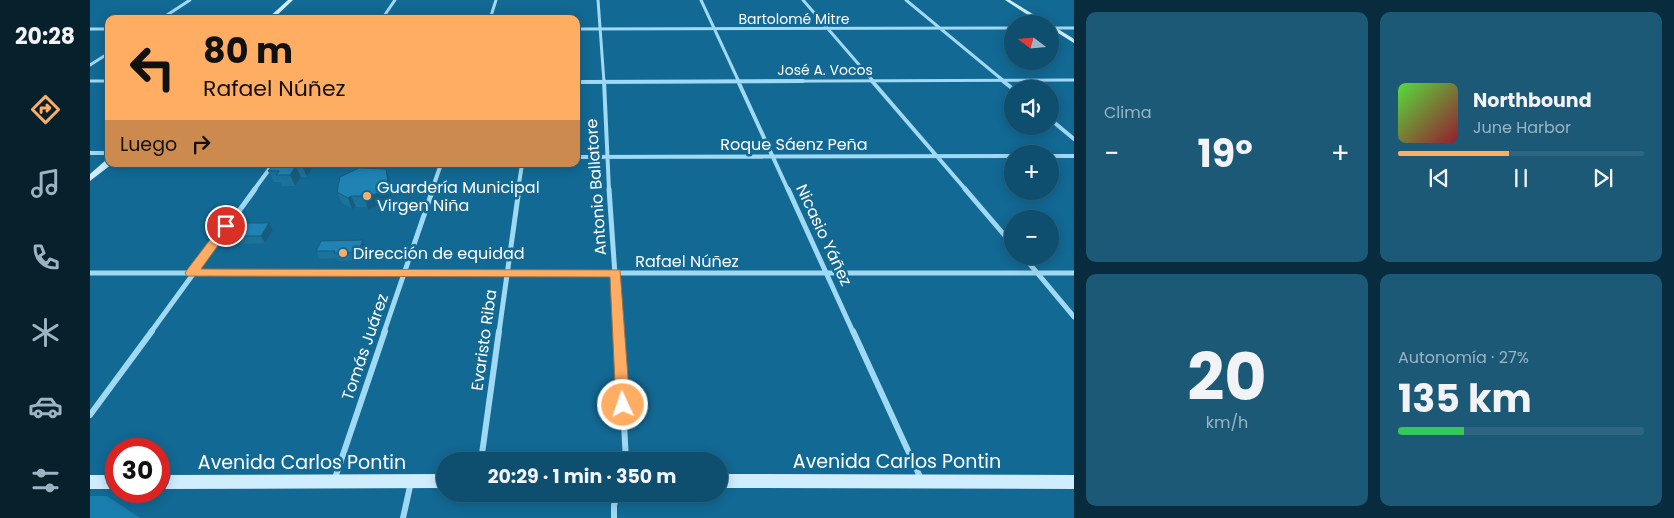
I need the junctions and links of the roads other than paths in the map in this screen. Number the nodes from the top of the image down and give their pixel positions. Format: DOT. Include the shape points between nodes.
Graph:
graph roads {
  1 [pos="190,0"];
  2 [pos="291,0"];
  3 [pos="395,0"];
  4 [pos="496,0"];
  5 [pos="598,0"];
  6 [pos="701,0"];
  7 [pos="803,0"];
  8 [pos="906,0"];
  9 [pos="1007,0"];
  10 [pos="167,15"];
  11 [pos="274,15"];
  12 [pos="385,15"];
  13 [pos="491,15"];
  14 [pos="1031,15"];
  15 [pos="105,28"];
  16 [pos="828,28"];
  17 [pos="940,28"];
  18 [pos="1004,28"];
  19 [pos="1059,28"];
  20 [pos="1074,28"];
  21 [pos="90,29"];
  22 [pos="580,29"];
  23 [pos="599,29"];
  24 [pos="714,29"];
  25 [pos="1059,33"];
  26 [pos="1074,41"];
  27 [pos="105,56"];
  28 [pos="90,65"];
  29 [pos="1003,80"];
  30 [pos="1074,80"];
  31 [pos="90,81"];
  32 [pos="105,81"];
  33 [pos="739,81"];
  34 [pos="874,81"];
  35 [pos="580,82"];
  36 [pos="604,82"];
  37 [pos="1059,126"];
  38 [pos="1074,139"];
  39 [pos="90,153"];
  40 [pos="105,153"];
  41 [pos="774,156"];
  42 [pos="938,156"];
  43 [pos="1004,156"];
  44 [pos="1059,156"];
  45 [pos="1074,156"];
  46 [pos="580,157"];
  47 [pos="606,157"];
  48 [pos="105,165"];
  49 [pos="271,167"];
  50 [pos="440,167"];
  51 [pos="522,167"];
  52 [pos="90,178"];
  53 [pos="1004,234"];
  54 [pos="1030,265"];
  55 [pos="1074,272"];
  56 [pos="90,273"];
  57 [pos="191,273"];
  58 [pos="507,273"];
  59 [pos="616,273"];
  60 [pos="828,273"];
  61 [pos="1037,273"];
  62 [pos="405,274"];
  63 [pos="1074,317"];
  64 [pos="90,415"];
  65 [pos="482,452"];
  66 [pos="626,452"];
  67 [pos="436,481"];
  68 [pos="728,481"];
  69 [pos="90,482"];
  70 [pos="105,482"];
  71 [pos="170,482"];
  72 [pos="333,482"];
  73 [pos="411,482"];
  74 [pos="922,482"];
  75 [pos="1074,482"];
  76 [pos="615,502"];
  77 [pos="403,518"];
  78 [pos="614,518"];
  1 -- 10 [label="street"];
  2 -- 11 [label="main road"];
  3 -- 12 [label="street"];
  4 -- 13 [label="street"];
  5 -- 23 [label="street, Antonio Ballatore"];
  6 -- 24 [label="street, Nicasio Yáñez"];
  7 -- 16 [label="street"];
  8 -- 17 [label="street"];
  9 -- 14 [label="main road"];
  15 -- 21 [label="street"];
  16 -- 17 [label="street, Bartolomé Mitre"];
  16 -- 24 [label="street, Bartolomé Mitre"];
  16 -- 34 [label="street"];
  17 -- 18 [label="street, Bartolomé Mitre"];
  17 -- 29 [label="street"];
  19 -- 20 [label="street"];
  22 -- 23 [label="street, Bartolomé Mitre"];
  23 -- 24 [label="street, Bartolomé Mitre"];
  23 -- 36 [label="street, Antonio Ballatore"];
  24 -- 33 [label="street, Nicasio Yáñez"];
  25 -- 26 [label="main road"];
  27 -- 28 [label="street"];
  29 -- 30 [label="street, José A. Vocos"];
  29 -- 34 [label="street, José A. Vocos"];
  31 -- 32 [label="street"];
  33 -- 34 [label="street, José A. Vocos"];
  33 -- 36 [label="street, José A. Vocos"];
  33 -- 41 [label="street, Nicasio Yáñez"];
  34 -- 42 [label="street"];
  35 -- 36 [label="street, José A. Vocos"];
  36 -- 47 [label="street, Antonio Ballatore"];
  37 -- 38 [label="street"];
  39 -- 40 [label="street"];
  41 -- 42 [label="street, Roque Sáenz Peña"];
  41 -- 47 [label="street, Roque Sáenz Peña"];
  41 -- 60 [label="street, Nicasio Yáñez"];
  42 -- 43 [label="street, Roque Sáenz Peña"];
  42 -- 53 [label="street"];
  44 -- 45 [label="street"];
  46 -- 47 [label="street, Roque Sáenz Peña"];
  47 -- 59 [label="street, Antonio Ballatore"];
  48 -- 52 [label="main road"];
  49 -- 57 [label="street"];
  50 -- 62 [label="street, Tomás Juárez"];
  51 -- 58 [label="street, Evaristo Riba"];
  54 -- 61 [label="street"];
  55 -- 61 [label="street, Rafael Núñez"];
  56 -- 57 [label="street, Rafael Núñez"];
  57 -- 62 [label="street, Rafael Núñez"];
  57 -- 64 [label="street"];
  58 -- 59 [label="street, Rafael Núñez"];
  58 -- 62 [label="street, Rafael Núñez"];
  58 -- 65 [label="street, Evaristo Riba"];
  59 -- 60 [label="street, Rafael Núñez"];
  59 -- 66 [label="street, Antonio Ballatore"];
  60 -- 61 [label="street, Rafael Núñez"];
  60 -- 74 [label="street, Nicasio Yáñez"];
  61 -- 63 [label="street"];
  62 -- 72 [label="street, Tomás Juárez"];
  67 -- 73 [label="main road, Avenida Carlos Pontin"];
  68 -- 74 [label="main road, Avenida Carlos Pontin"];
  69 -- 70 [label="main road"];
  71 -- 72 [label="main road, Avenida Carlos Pontin"];
  72 -- 73 [label="main road, Avenida Carlos Pontin"];
  73 -- 77 [label="street"];
  74 -- 75 [label="main road, Avenida Carlos Pontin"];
  76 -- 78 [label="street"];
}
